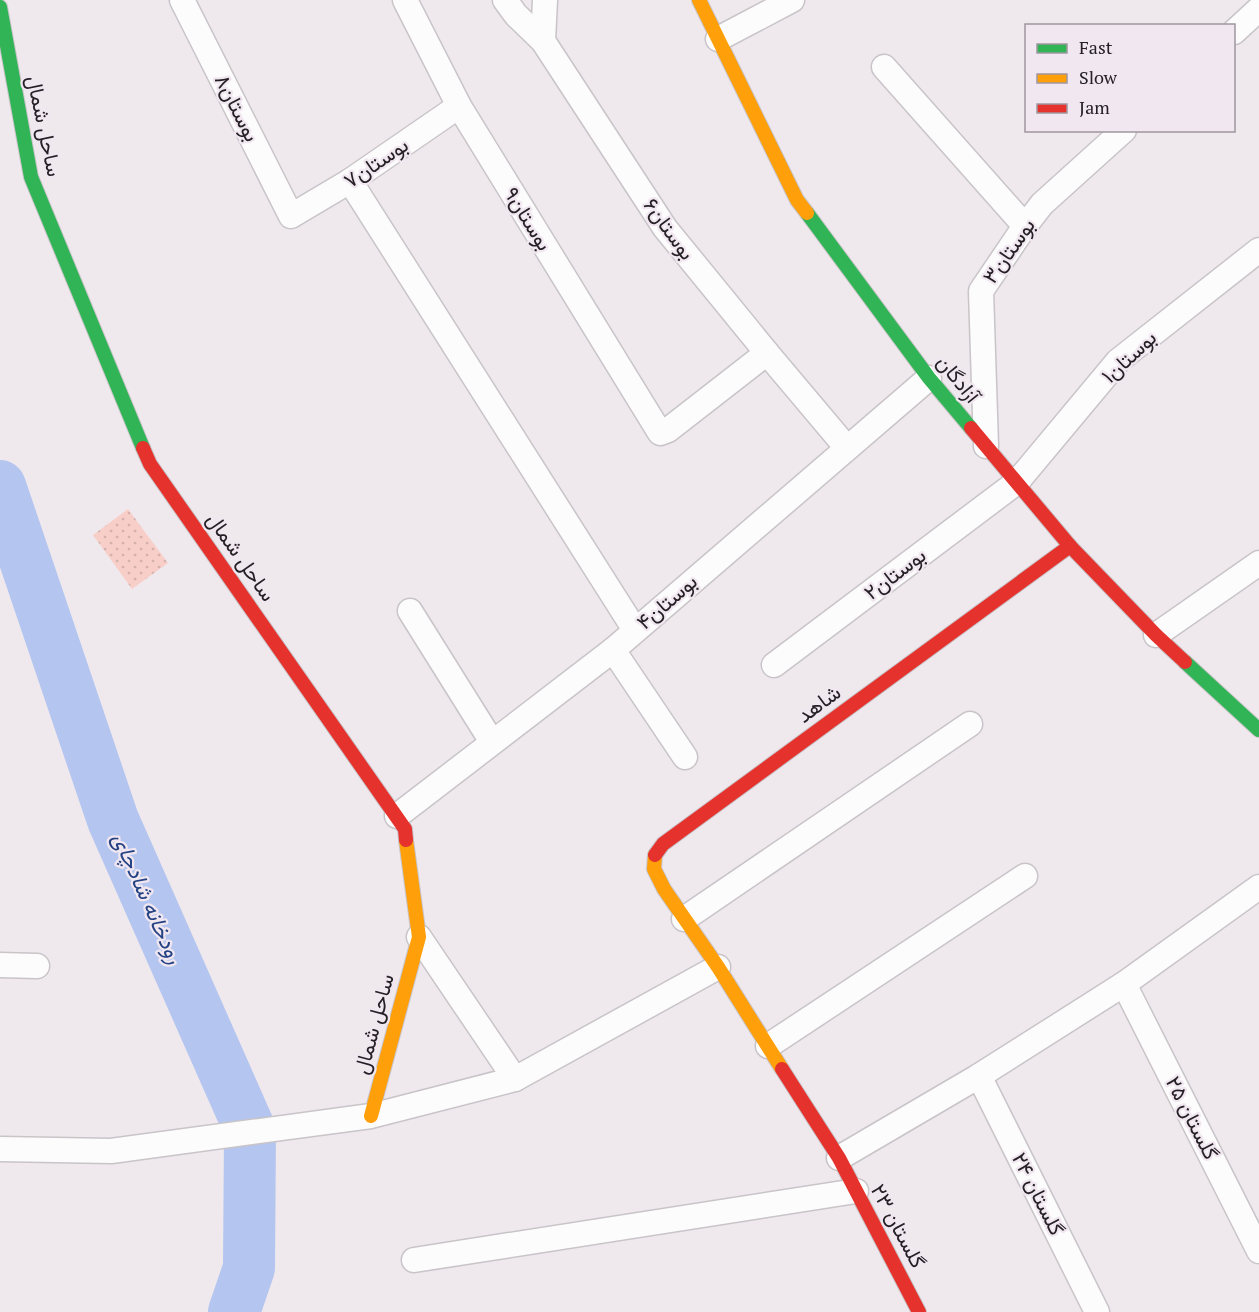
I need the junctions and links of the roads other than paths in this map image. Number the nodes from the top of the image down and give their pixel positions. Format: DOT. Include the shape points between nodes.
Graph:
graph roads {
  1 [pos="182,0"];
  2 [pos="405,0"];
  3 [pos="505,0"];
  4 [pos="545,0"];
  5 [pos="699,0"];
  6 [pos="792,0"];
  7 [pos="0,7"];
  8 [pos="1259,9"];
  9 [pos="1235,30"];
  10 [pos="718,39"];
  11 [pos="543,41"];
  12 [pos="884,67"];
  13 [pos="459,106"];
  14 [pos="1122,132"];
  15 [pos="350,181"];
  16 [pos="291,216"];
  17 [pos="1025,226"];
  18 [pos="1259,250"];
  19 [pos="767,353"];
  20 [pos="929,378"];
  21 [pos="986,446"];
  22 [pos="847,448"];
  23 [pos="1017,482"];
  24 [pos="1070,546"];
  25 [pos="1259,563"];
  26 [pos="410,611"];
  27 [pos="635,630"];
  28 [pos="1156,636"];
  29 [pos="613,650"];
  30 [pos="774,666"];
  31 [pos="970,724"];
  32 [pos="1259,730"];
  33 [pos="492,742"];
  34 [pos="685,757"];
  35 [pos="397,816"];
  36 [pos="1025,876"];
  37 [pos="1259,887"];
  38 [pos="684,919"];
  39 [pos="419,937"];
  40 [pos="0,964"];
  41 [pos="36,966"];
  42 [pos="718,967"];
  43 [pos="1124,984"];
  44 [pos="768,1046"];
  45 [pos="979,1076"];
  46 [pos="516,1079"];
  47 [pos="371,1116"];
  48 [pos="0,1149"];
  49 [pos="839,1158"];
  50 [pos="856,1191"];
  51 [pos="1259,1251"];
  52 [pos="414,1260"];
  53 [pos="919,1312"];
  54 [pos="1097,1312"];
  1 -- 16 [label="street, بوستان۸"];
  2 -- 13 [label="street, بوستان۹"];
  3 -- 11 [label="street, بوستان۶"];
  4 -- 11 [label="street"];
  5 -- 10 [label="street, آزادگان"];
  6 -- 10 [label="street"];
  7 -- 35 [label="street, ساحل شمال" via="31,177 150,464"];
  8 -- 9 [label="street"];
  10 -- 20 [label="street, آزادگان" via="797,200"];
  11 -- 19 [label="street, بوستان۶" via="665,228"];
  12 -- 17 [label="street"];
  13 -- 15 [label="street, بوستان۷"];
  13 -- 19 [label="street, بوستان۹" via="660,433"];
  14 -- 17 [label="street, بوستان۳" via="1042,204"];
  15 -- 16 [label="street, بوستان۷"];
  15 -- 27 [label="street"];
  17 -- 21 [label="street, بوستان۳" via="981,291"];
  18 -- 23 [label="street, بوستان۱" via="1118,361"];
  19 -- 22 [label="street, بوستان۶"];
  20 -- 21 [label="street, آزادگان"];
  20 -- 22 [label="street, بوستان۴"];
  21 -- 23 [label="street, آزادگان"];
  22 -- 27 [label="street, بوستان۴"];
  23 -- 24 [label="street, آزادگان"];
  23 -- 30 [label="street, بوستان۲"];
  24 -- 28 [label="street, آزادگان"];
  24 -- 38 [label="street, شاهد" via="663,844 655,853 654,869"];
  25 -- 28 [label="street"];
  26 -- 33 [label="street"];
  27 -- 29 [label="street, بوستان۴"];
  28 -- 32 [label="street, آزادگان"];
  29 -- 33 [label="street, بوستان۴"];
  29 -- 34 [label="street"];
  31 -- 38 [label="street"];
  33 -- 35 [label="street, بوستان۴"];
  35 -- 39 [label="street, ساحل شمال" via="405,829"];
  36 -- 44 [label="street"];
  37 -- 43 [label="street"];
  38 -- 42 [label="street, گلستان ۲۳"];
  39 -- 46 [label="street"];
  39 -- 47 [label="street, ساحل شمال"];
  40 -- 41 [label="street"];
  42 -- 44 [label="street, گلستان ۲۳"];
  42 -- 46 [label="street"];
  43 -- 45 [label="street"];
  43 -- 51 [label="street, گلستان ۲۵"];
  44 -- 49 [label="street, گلستان ۲۳"];
  45 -- 49 [label="street"];
  45 -- 54 [label="street, گلستان ۲۴"];
  46 -- 47 [label="street"];
  47 -- 48 [label="street" via="111,1151"];
  49 -- 50 [label="street, گلستان ۲۳"];
  50 -- 52 [label="street"];
  50 -- 53 [label="street, گلستان ۲۳"];
}
